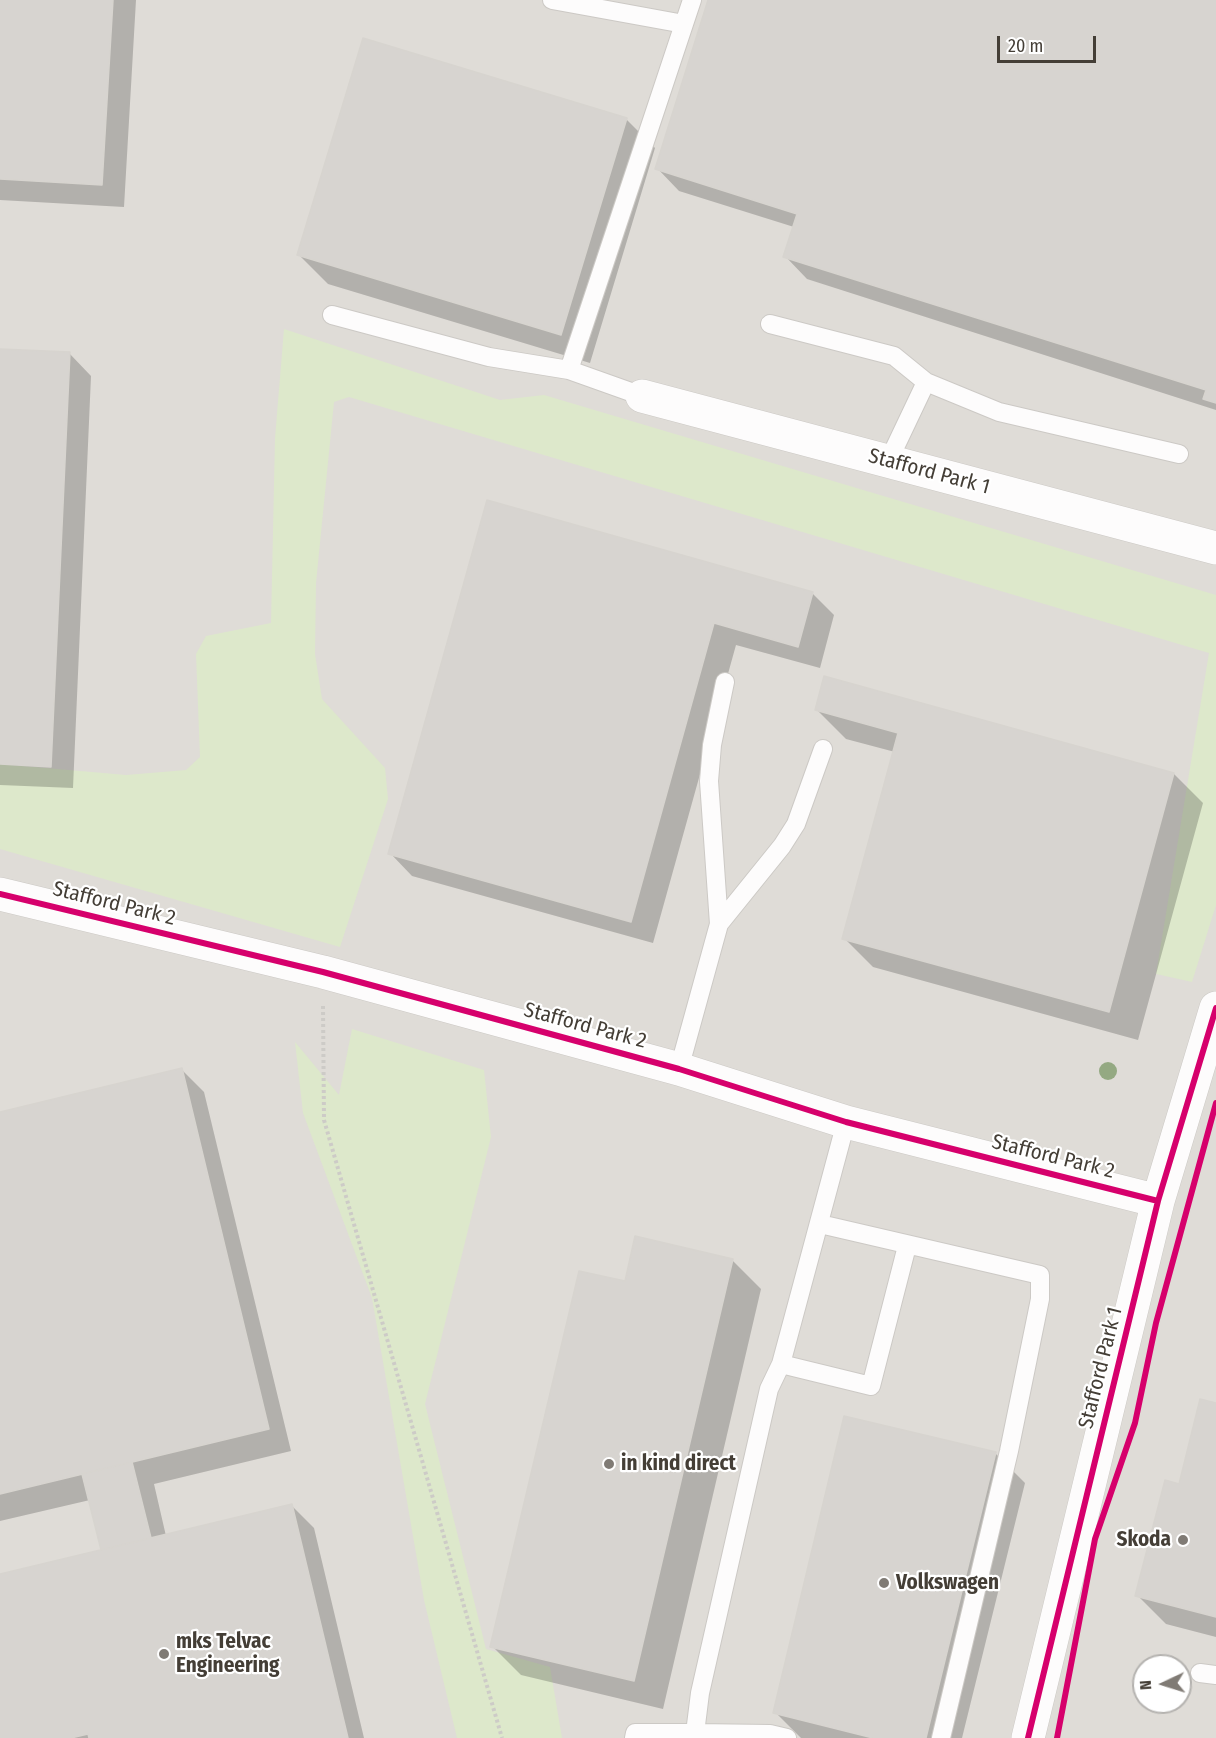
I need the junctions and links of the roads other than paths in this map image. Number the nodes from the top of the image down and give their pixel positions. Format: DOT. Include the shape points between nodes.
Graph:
graph roads {
  1 [pos="552,0"];
  2 [pos="692,0"];
  3 [pos="684,24"];
  4 [pos="332,315"];
  5 [pos="770,324"];
  6 [pos="569,370"];
  7 [pos="926,382"];
  8 [pos="642,396"];
  9 [pos="1179,454"];
  10 [pos="888,462"];
  11 [pos="1216,548"];
  12 [pos="725,682"];
  13 [pos="823,749"];
  14 [pos="0,894"];
  15 [pos="719,924"];
  16 [pos="1216,1008"];
  17 [pos="679,1069"];
  18 [pos="846,1122"];
  19 [pos="1158,1201"];
  20 [pos="820,1224"];
  21 [pos="907,1246"];
  22 [pos="781,1364"];
  23 [pos="695,1733"];
  24 [pos="634,1738"];
  25 [pos="787,1738"];
  26 [pos="941,1738"];
  27 [pos="1028,1738"];
  1 -- 3 [label="lane"];
  2 -- 3 [label="lane"];
  3 -- 6 [label="lane"];
  4 -- 6 [label="lane" via="489,357"];
  5 -- 7 [label="lane" via="894,356"];
  6 -- 8 [label="lane"];
  7 -- 9 [label="lane" via="999,412"];
  7 -- 10 [label="lane"];
  8 -- 10 [label="street, Stafford Park 1"];
  10 -- 11 [label="street, Stafford Park 1"];
  12 -- 15 [label="lane" via="709,781"];
  13 -- 15 [label="lane" via="796,824"];
  14 -- 17 [label="street, Stafford Park 2" via="323,972"];
  15 -- 17 [label="lane"];
  16 -- 19 [label="street, Stafford Park 1"];
  17 -- 18 [label="street, Stafford Park 2"];
  18 -- 19 [label="street, Stafford Park 2"];
  18 -- 20 [label="lane"];
  19 -- 27 [label="street, Stafford Park 1"];
  20 -- 21 [label="lane"];
  20 -- 22 [label="lane"];
  21 -- 22 [label="lane" via="871,1386"];
  21 -- 26 [label="lane" via="1040,1275 1040,1299 1009,1451"];
  22 -- 23 [label="lane" via="769,1389 700,1693"];
  23 -- 24 [label="lane" via="635,1733"];
  23 -- 25 [label="lane" via="770,1734"];
}
